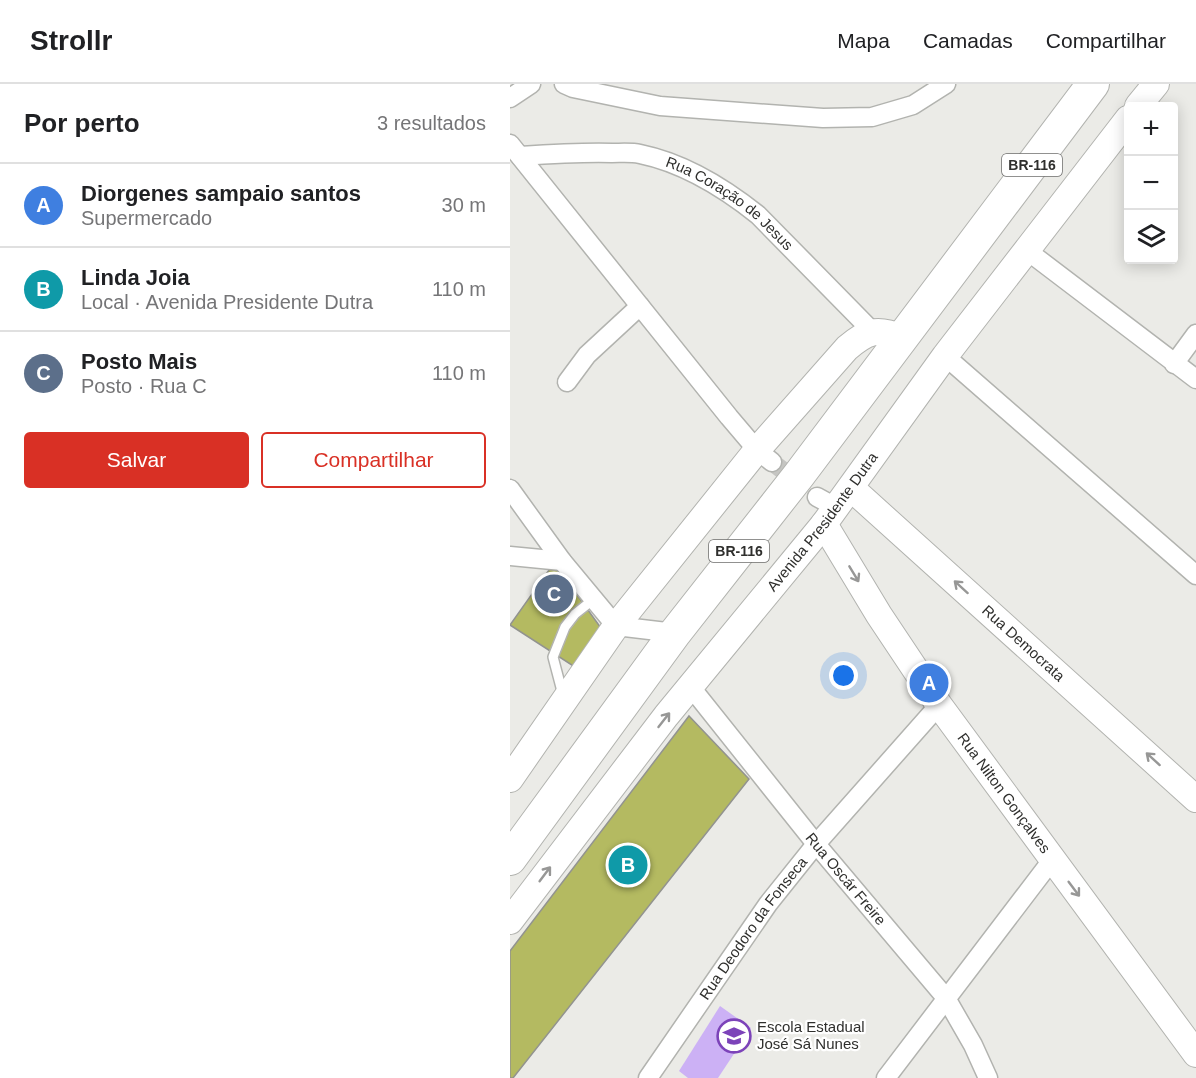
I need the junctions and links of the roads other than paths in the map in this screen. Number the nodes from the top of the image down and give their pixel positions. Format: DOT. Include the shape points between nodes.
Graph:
graph roads {
  1 [pos="531,84"];
  2 [pos="564,84"];
  3 [pos="946,84"];
  4 [pos="1093,84"];
  5 [pos="1156,84"];
  6 [pos="513,93"];
  7 [pos="1141,102"];
  8 [pos="1124,124"];
  9 [pos="515,150"];
  10 [pos="1025,249"];
  11 [pos="640,306"];
  12 [pos="872,331"];
  13 [pos="1196,334"];
  14 [pos="902,339"];
  15 [pos="945,356"];
  16 [pos="1174,364"];
  17 [pos="1196,379"];
  18 [pos="567,382"];
  19 [pos="765,456"];
  20 [pos="510,489"];
  21 [pos="832,504"];
  22 [pos="510,556"];
  23 [pos="562,561"];
  24 [pos="1196,576"];
  25 [pos="594,599"];
  26 [pos="616,626"];
  27 [pos="675,633"];
  28 [pos="690,686"];
  29 [pos="564,701"];
  30 [pos="939,705"];
  31 [pos="510,779"];
  32 [pos="1196,799"];
  33 [pos="816,843"];
  34 [pos="510,859"];
  35 [pos="1052,860"];
  36 [pos="510,921"];
  37 [pos="946,998"];
  38 [pos="1196,1054"];
  39 [pos="648,1078"];
  40 [pos="886,1078"];
  41 [pos="988,1078"];
  1 -- 6 [label="street"];
  2 -- 3 [label="street" via="660,106 823,118 872,117 913,105"];
  4 -- 14 [label="highway, BR-116"];
  5 -- 7 [label="street"];
  8 -- 10 [label="street, Avenida Presidente Dutra"];
  9 -- 11 [label="street"];
  9 -- 12 [label="street, Rua Coração de Jesus" via="638,153 708,180 758,215"];
  10 -- 15 [label="street, Avenida Presidente Dutra"];
  10 -- 16 [label="street"];
  11 -- 18 [label="street" via="587,355"];
  11 -- 19 [label="street"];
  12 -- 14 [label="street"];
  12 -- 19 [label="street" via="847,348"];
  13 -- 16 [label="street"];
  14 -- 27 [label="highway, BR-116"];
  15 -- 21 [label="street, Avenida Presidente Dutra"];
  15 -- 24 [label="street"];
  16 -- 17 [label="street"];
  19 -- 26 [label="street"];
  20 -- 23 [label="street"];
  21 -- 28 [label="street, Avenida Presidente Dutra"];
  21 -- 30 [label="street, Rua Nilton Gonçalves, one-way" via="879,615"];
  32 -- 21 [label="street, Rua Democrata, one-way"];
  22 -- 23 [label="street"];
  23 -- 25 [label="street"];
  25 -- 26 [label="street"];
  25 -- 29 [label="lane" via="565,627 553,657"];
  26 -- 27 [label="street"];
  26 -- 29 [label="street"];
  27 -- 34 [label="highway, BR-116"];
  28 -- 33 [label="street, Rua Oscár Freire"];
  36 -- 28 [label="street, Avenida Presidente Dutra, one-way"];
  29 -- 31 [label="street"];
  30 -- 33 [label="street, Rua Deodoro da Fonseca"];
  30 -- 35 [label="street, Rua Nilton Gonçalves"];
  33 -- 37 [label="street, Rua Oscár Freire"];
  33 -- 39 [label="street, Rua Deodoro da Fonseca" via="768,904"];
  35 -- 37 [label="street"];
  35 -- 38 [label="street, Rua Nilton Gonçalves, one-way"];
  37 -- 40 [label="street"];
  37 -- 41 [label="street, Rua Oscár Freire"];
}
